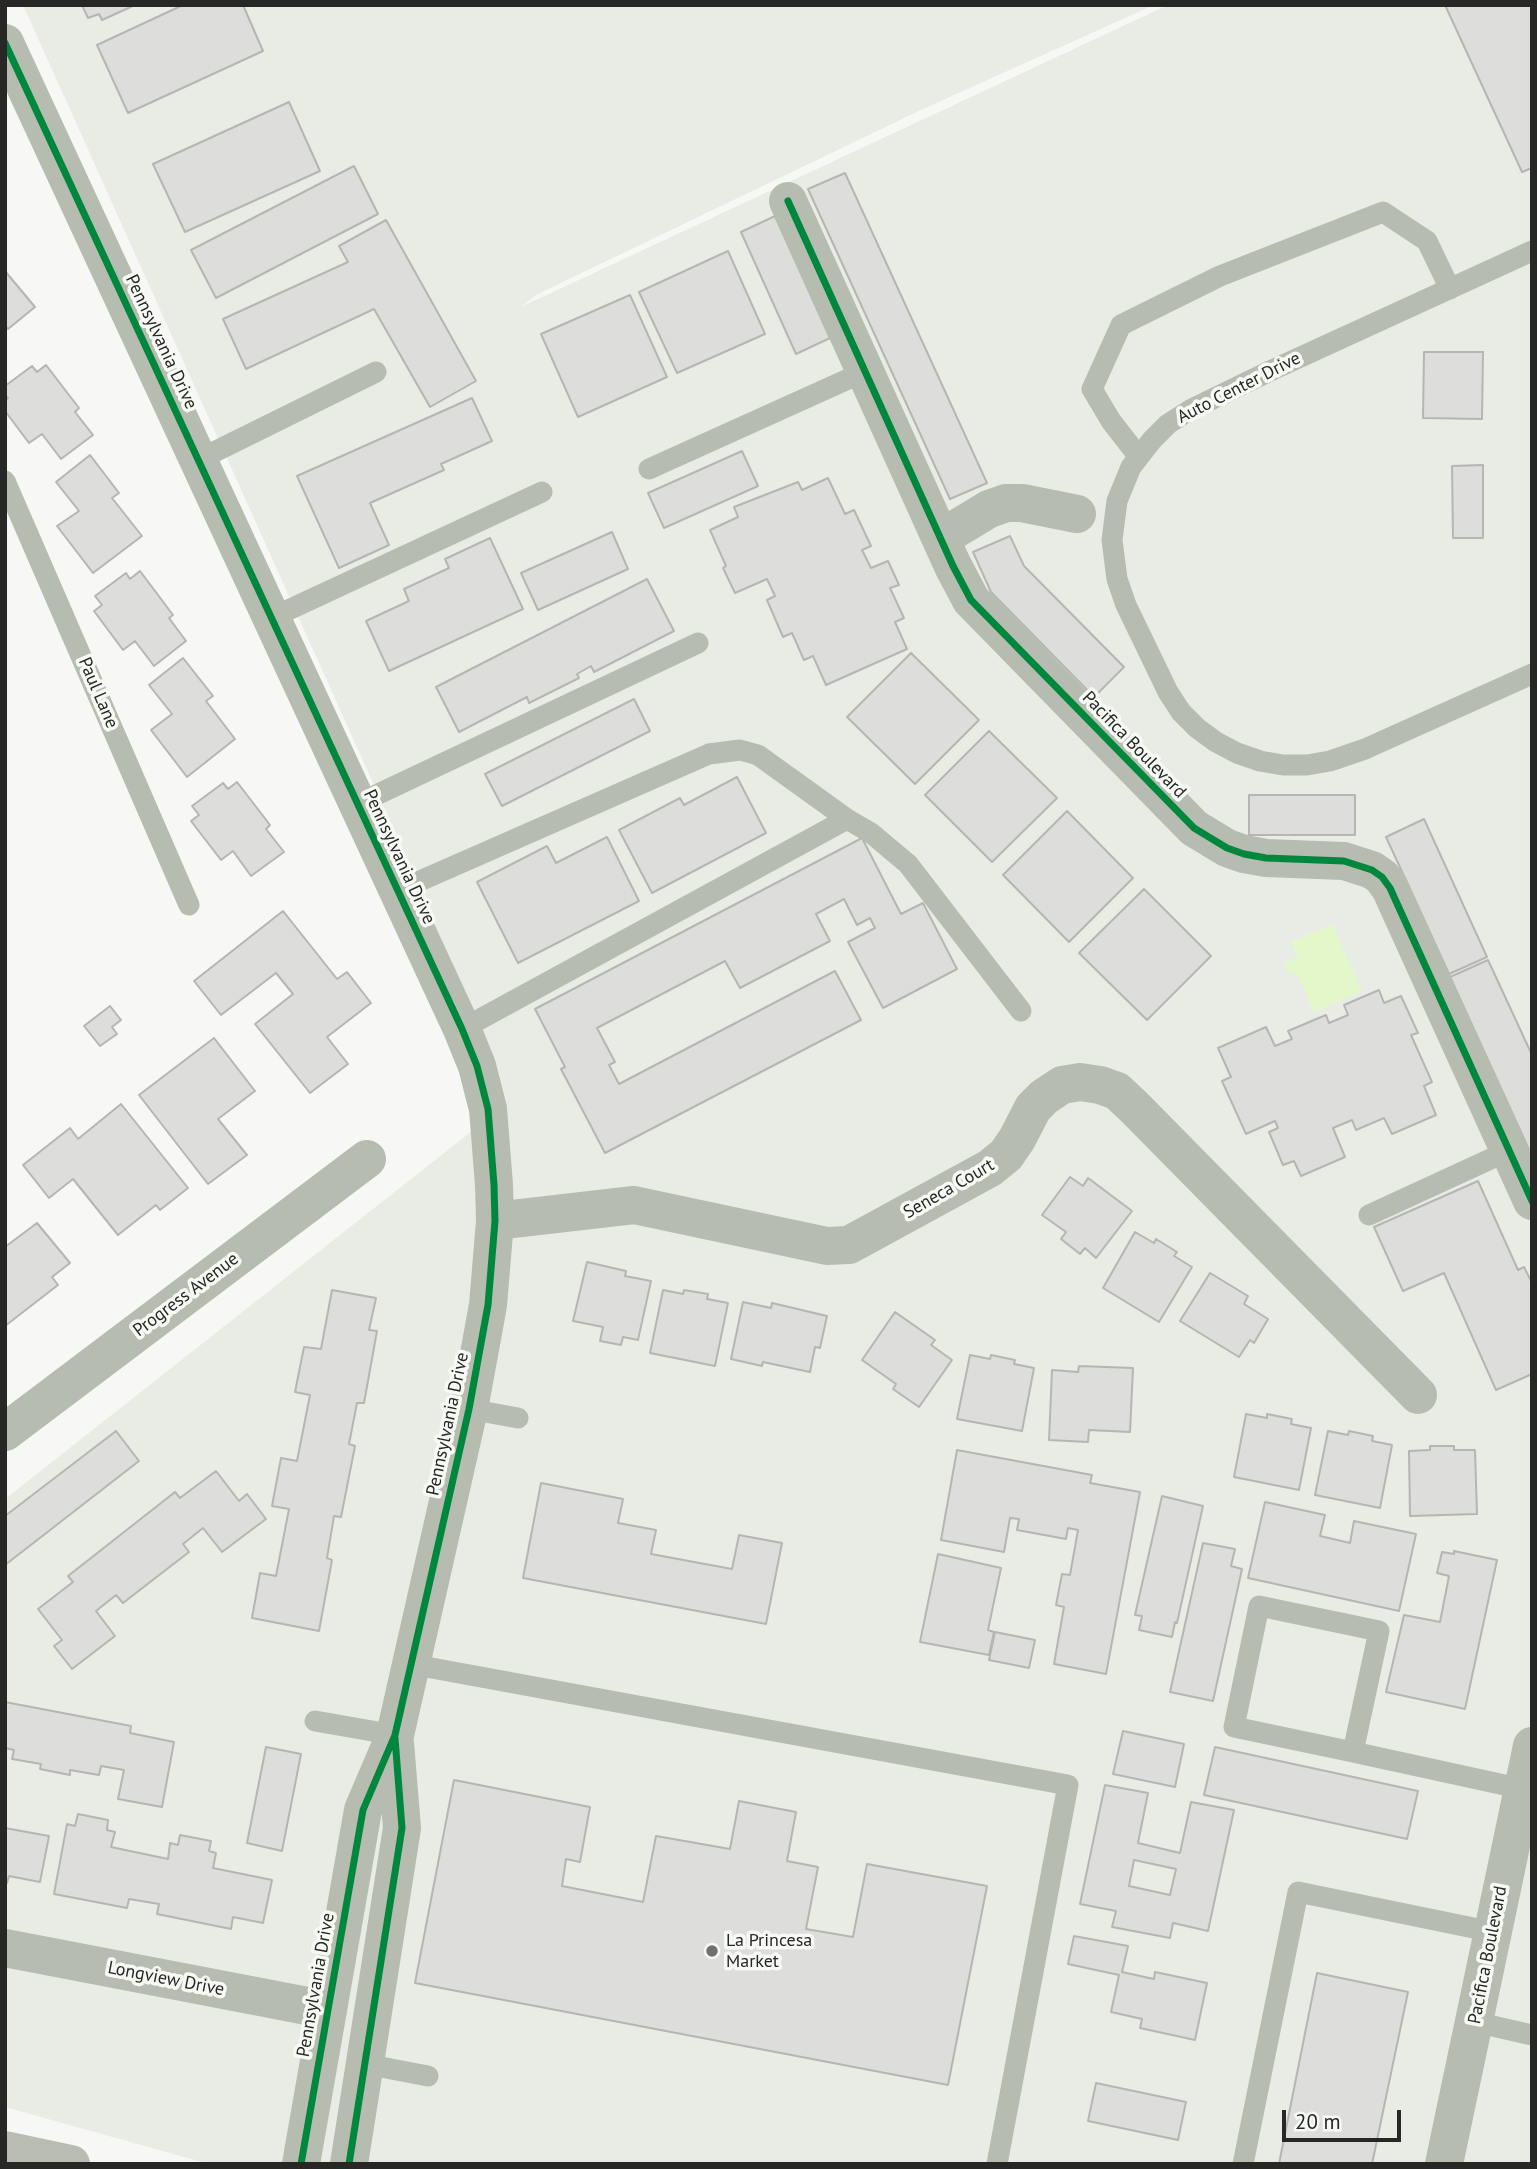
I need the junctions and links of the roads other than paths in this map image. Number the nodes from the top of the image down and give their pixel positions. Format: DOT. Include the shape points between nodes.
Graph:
graph roads {
  1 [pos="5,43"];
  2 [pos="788,201"];
  3 [pos="1532,251"];
  4 [pos="1450,289"];
  5 [pos="866,371"];
  6 [pos="376,372"];
  7 [pos="1139,457"];
  8 [pos="198,460"];
  9 [pos="649,469"];
  10 [pos="5,481"];
  11 [pos="542,492"];
  12 [pos="1077,514"];
  13 [pos="941,538"];
  14 [pos="271,618"];
  15 [pos="698,643"];
  16 [pos="1532,674"];
  17 [pos="357,804"];
  18 [pos="847,819"];
  19 [pos="397,891"];
  20 [pos="189,905"];
  21 [pos="1021,1012"];
  22 [pos="462,1029"];
  23 [pos="1508,1151"];
  24 [pos="367,1158"];
  25 [pos="1532,1201"];
  26 [pos="1369,1215"];
  27 [pos="495,1221"];
  28 [pos="1418,1395"];
  29 [pos="469,1409"];
  30 [pos="518,1418"];
  31 [pos="5,1432"];
  32 [pos="410,1664"];
  33 [pos="315,1721"];
  34 [pos="395,1735"];
  35 [pos="1532,1746"];
  36 [pos="1353,1752"];
  37 [pos="1523,1789"];
  38 [pos="1493,1932"];
  39 [pos="5,1948"];
  40 [pos="328,2010"];
  41 [pos="1475,2022"];
  42 [pos="1532,2035"];
  43 [pos="365,2064"];
  44 [pos="428,2076"];
  45 [pos="5,2150"];
  46 [pos="71,2164"];
  47 [pos="301,2164"];
  48 [pos="349,2164"];
  49 [pos="997,2164"];
  50 [pos="1243,2164"];
  51 [pos="1444,2164"];
  1 -- 8 [label="street, Pennsylvania Drive"];
  2 -- 5 [label="street, Pacifica Boulevard"];
  3 -- 4 [label="lane, Auto Center Drive"];
  4 -- 7 [label="lane, Auto Center Drive" via="1190,410 1168,424"];
  4 -- 7 [label="lane" via="1427,241 1383,212 1220,276 1121,325 1091,388"];
  5 -- 9 [label="lane"];
  5 -- 13 [label="street, Pacifica Boulevard"];
  6 -- 8 [label="lane"];
  7 -- 16 [label="lane, Auto Center Drive" via="1117,501 1112,540 1117,579 1168,692 1181,712 1216,742 1237,753 1283,765 1331,761"];
  8 -- 14 [label="street, Pennsylvania Drive"];
  10 -- 20 [label="lane, Paul Lane"];
  11 -- 14 [label="lane"];
  12 -- 13 [label="street" via="1006,503"];
  13 -- 23 [label="street, Pacifica Boulevard" via="971,600 1194,828 1244,854 1344,861 1382,877"];
  14 -- 17 [label="street, Pennsylvania Drive"];
  15 -- 17 [label="lane"];
  17 -- 19 [label="street, Pennsylvania Drive"];
  18 -- 19 [label="lane" via="758,755 722,751"];
  18 -- 21 [label="lane" via="908,864"];
  18 -- 22 [label="lane"];
  19 -- 22 [label="street, Pennsylvania Drive"];
  22 -- 27 [label="street, Pennsylvania Drive" via="478,1066 488,1109"];
  23 -- 25 [label="street, Pacifica Boulevard"];
  23 -- 26 [label="lane"];
  24 -- 31 [label="street, Progress Avenue"];
  27 -- 28 [label="street, Seneca Court" via="634,1205 827,1246 849,1245 990,1168 1006,1155 1033,1108 1062,1085 1100,1085 1118,1091"];
  27 -- 29 [label="street, Pennsylvania Drive" via="488,1305"];
  29 -- 30 [label="lane"];
  29 -- 32 [label="street, Pennsylvania Drive"];
  32 -- 34 [label="street, Pennsylvania Drive"];
  32 -- 49 [label="lane" via="1068,1785"];
  33 -- 34 [label="lane"];
  34 -- 40 [label="street, Pennsylvania Drive" via="363,1811"];
  34 -- 43 [label="street, Pennsylvania Drive" via="402,1828"];
  35 -- 37 [label="street, Pacifica Boulevard"];
  36 -- 36 [label="lane" via="1234,1727 1259,1606 1379,1631"];
  36 -- 37 [label="lane"];
  37 -- 38 [label="street, Pacifica Boulevard"];
  38 -- 41 [label="street, Pacifica Boulevard"];
  38 -- 50 [label="lane" via="1298,1892"];
  39 -- 40 [label="street, Longview Drive"];
  40 -- 47 [label="street, Pennsylvania Drive"];
  41 -- 42 [label="lane"];
  41 -- 51 [label="street, Pacifica Boulevard"];
  43 -- 44 [label="lane"];
  43 -- 48 [label="street, Pennsylvania Drive"];
  45 -- 46 [label="main road"];
}
